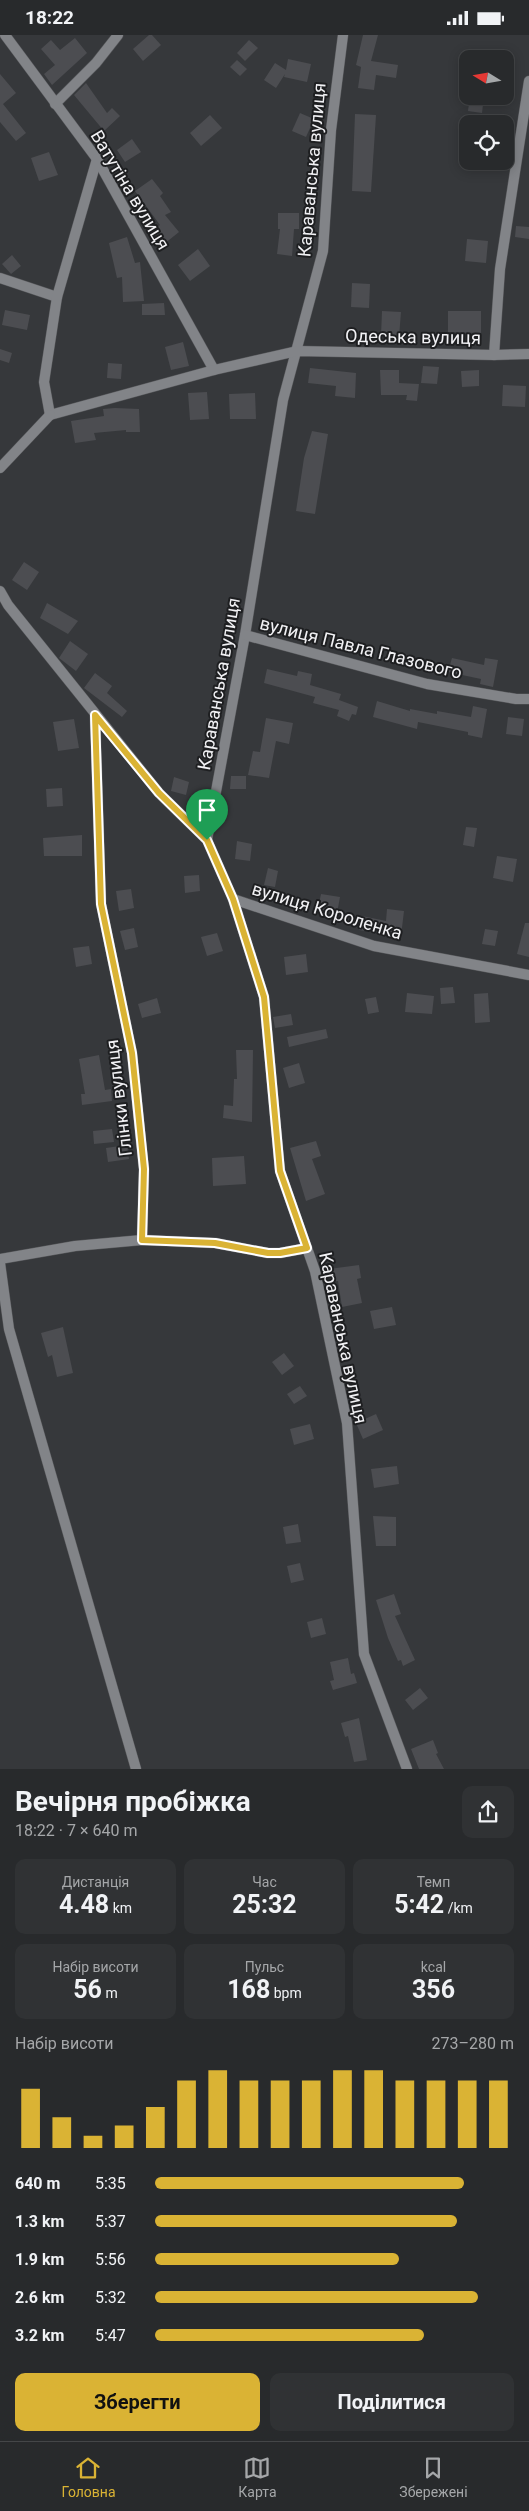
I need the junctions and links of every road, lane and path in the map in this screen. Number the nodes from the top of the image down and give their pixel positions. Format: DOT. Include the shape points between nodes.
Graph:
graph roads {
  1 [pos="4,35"];
  2 [pos="118,35"];
  3 [pos="342,35"];
  4 [pos="529,81"];
  5 [pos="55,103"];
  6 [pos="97,159"];
  7 [pos="0,278"];
  8 [pos="57,297"];
  9 [pos="297,351"];
  10 [pos="529,354"];
  11 [pos="494,355"];
  12 [pos="214,370"];
  13 [pos="50,415"];
  14 [pos="14,453"];
  15 [pos="0,457"];
  16 [pos="0,468"];
  17 [pos="0,591"];
  18 [pos="4,609"];
  19 [pos="245,635"];
  20 [pos="529,699"];
  21 [pos="95,715"];
  22 [pos="207,840"];
  23 [pos="233,899"];
  24 [pos="529,975"];
  25 [pos="142,1240"];
  26 [pos="307,1248"];
  27 [pos="0,1261"];
  28 [pos="136,1769"];
  29 [pos="407,1769"];
  1 -- 5 [label="street, Ватутіна вулиця"];
  2 -- 5 [label="street" via="96,63"];
  3 -- 9 [label="street, Караванська вулиця" via="331,130 323,251"];
  4 -- 11 [label="street" via="500,269"];
  5 -- 6 [label="street, Ватутіна вулиця"];
  6 -- 8 [label="street"];
  6 -- 12 [label="street, Ватутіна вулиця"];
  7 -- 8 [label="street"];
  8 -- 13 [label="street" via="44,381"];
  9 -- 11 [label="street, Одеська вулиця"];
  9 -- 12 [label="street, Одеська вулиця"];
  9 -- 19 [label="street, Караванська вулиця" via="283,400"];
  10 -- 11 [label="street, Одеська вулиця"];
  12 -- 13 [label="street, Одеська вулиця"];
  13 -- 14 [label="street"];
  14 -- 15 [label="street"];
  14 -- 16 [label="street"];
  17 -- 18 [label="street"];
  18 -- 21 [label="street"];
  19 -- 20 [label="street, вулиця Павла Глазового" via="427,684"];
  19 -- 22 [label="street, Караванська вулиця"];
  21 -- 22 [label="street" via="159,793"];
  21 -- 25 [label="street, Глінки вулиця" via="101,904 132,1053 144,1169"];
  22 -- 23 [label="street, Караванська вулиця"];
  23 -- 24 [label="street, вулиця Короленка" via="374,946"];
  23 -- 26 [label="street, Караванська вулиця" via="264,997 280,1171"];
  25 -- 26 [label="street" via="215,1243 268,1253"];
  25 -- 27 [label="street" via="75,1246"];
  26 -- 29 [label="street, Караванська вулиця" via="315,1271 347,1423 364,1654"];
  27 -- 28 [label="street" via="9,1329"];
}
